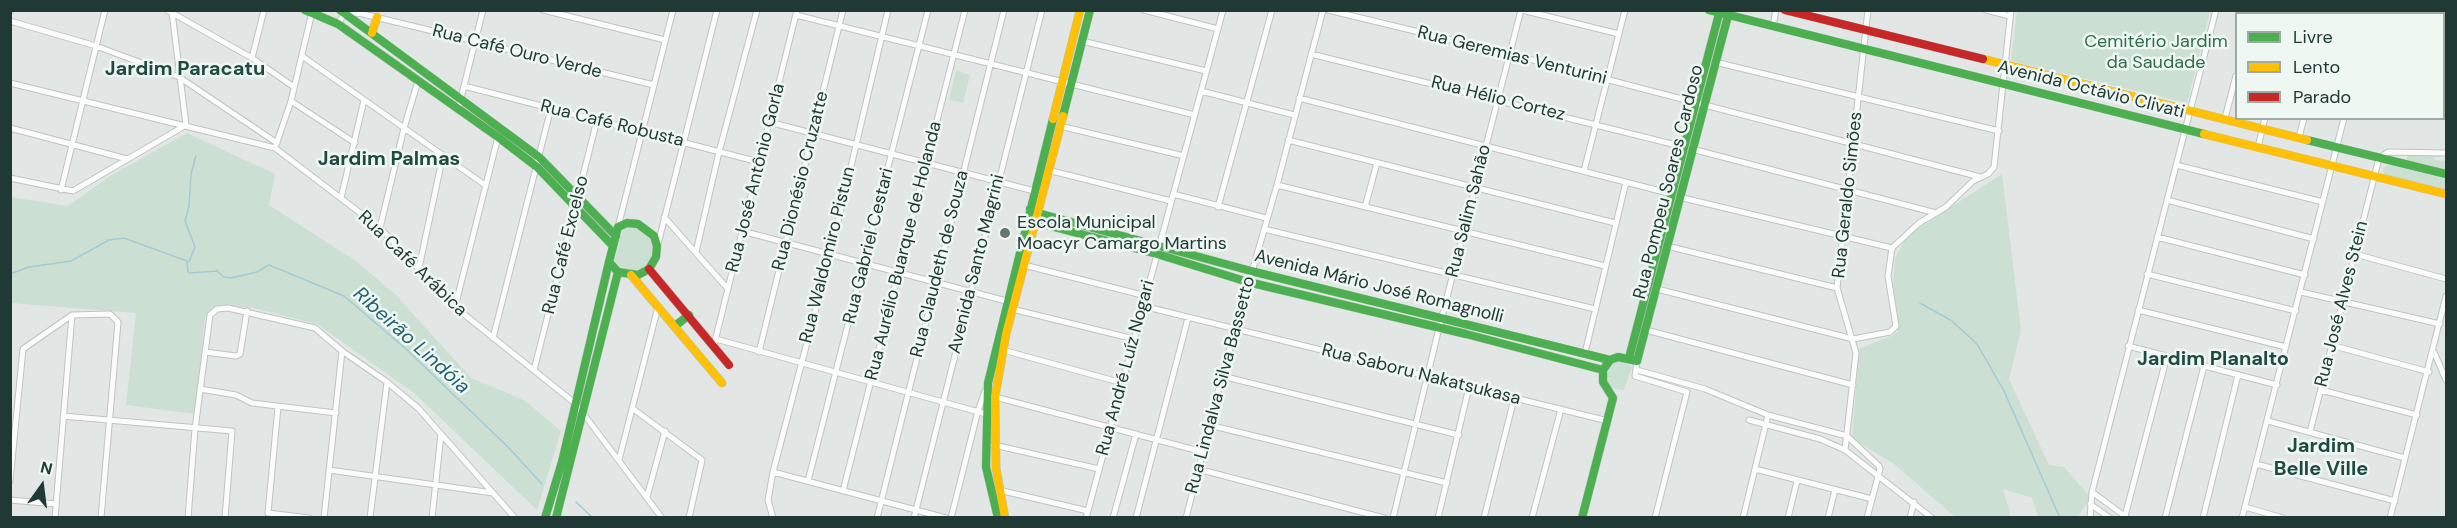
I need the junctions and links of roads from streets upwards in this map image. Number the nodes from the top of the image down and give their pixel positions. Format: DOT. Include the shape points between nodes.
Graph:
graph roads {
  1 [pos="105,10"];
  2 [pos="264,10"];
  3 [pos="483,10"];
  4 [pos="543,10"];
  5 [pos="673,10"];
  6 [pos="717,10"];
  7 [pos="757,10"];
  8 [pos="843,10"];
  9 [pos="888,10"];
  10 [pos="928,10"];
  11 [pos="965,10"];
  12 [pos="1004,10"];
  13 [pos="1042,10"];
  14 [pos="1080,10"];
  15 [pos="1090,10"];
  16 [pos="1144,10"];
  17 [pos="1223,10"];
  18 [pos="1272,10"];
  19 [pos="1323,10"];
  20 [pos="1328,10"];
  21 [pos="1521,10"];
  22 [pos="1625,10"];
  23 [pos="1709,10"];
  24 [pos="1776,10"];
  25 [pos="1785,10"];
  26 [pos="1820,10"];
  27 [pos="1868,10"];
  28 [pos="1986,10"];
  29 [pos="2216,10"];
  30 [pos="2361,10"];
  31 [pos="170,11"];
  32 [pos="310,11"];
  33 [pos="343,11"];
  34 [pos="1719,12"];
  35 [pos="2372,12"];
  36 [pos="797,13"];
  37 [pos="1728,13"];
  38 [pos="2011,13"];
  39 [pos="377,17"];
  40 [pos="1819,20"];
  41 [pos="10,21"];
  42 [pos="338,24"];
  43 [pos="839,26"];
  44 [pos="1773,26"];
  45 [pos="1218,29"];
  46 [pos="1866,32"];
  47 [pos="372,33"];
  48 [pos="1619,34"];
  49 [pos="882,38"];
  50 [pos="665,40"];
  51 [pos="1083,40"];
  52 [pos="475,42"];
  53 [pos="96,46"];
  54 [pos="920,46"];
  55 [pos="1864,49"];
  56 [pos="954,54"];
  57 [pos="1311,54"];
  58 [pos="1510,54"];
  59 [pos="302,56"];
  60 [pos="252,58"];
  61 [pos="1715,62"];
  62 [pos="991,64"];
  63 [pos="2006,64"];
  64 [pos="1206,71"];
  65 [pos="1026,73"];
  66 [pos="179,77"];
  67 [pos="1607,79"];
  68 [pos="2235,80"];
  69 [pos="418,81"];
  70 [pos="10,82"];
  71 [pos="1062,83"];
  72 [pos="2004,83"];
  73 [pos="1071,84"];
  74 [pos="654,85"];
  75 [pos="464,86"];
  76 [pos="294,87"];
  77 [pos="1201,91"];
  78 [pos="1859,95"];
  79 [pos="462,98"];
  80 [pos="1299,98"];
  81 [pos="1498,99"];
  82 [pos="364,100"];
  83 [pos="82,101"];
  84 [pos="291,101"];
  85 [pos="1247,103"];
  86 [pos="1700,105"];
  87 [pos="551,108"];
  88 [pos="458,110"];
  89 [pos="2190,110"];
  90 [pos="1195,115"];
  91 [pos="1294,115"];
  92 [pos="2225,118"];
  93 [pos="597,120"];
  94 [pos="2265,120"];
  95 [pos="2303,120"];
  96 [pos="2344,120"];
  97 [pos="769,122"];
  98 [pos="1596,124"];
  99 [pos="186,125"];
  100 [pos="1060,126"];
  101 [pos="10,128"];
  102 [pos="404,128"];
  103 [pos="2263,128"];
  104 [pos="2185,129"];
  105 [pos="1999,130"];
  106 [pos="642,132"];
  107 [pos="812,134"];
  108 [pos="498,137"];
  109 [pos="2299,137"];
  110 [pos="1288,140"];
  111 [pos="683,142"];
  112 [pos="355,143"];
  113 [pos="1854,143"];
  114 [pos="72,144"];
  115 [pos="855,144"];
  116 [pos="1486,145"];
  117 [pos="276,146"];
  118 [pos="2258,147"];
  119 [pos="2337,147"];
  120 [pos="1688,148"];
  121 [pos="719,152"];
  122 [pos="2446,153"];
  123 [pos="892,154"];
  124 [pos="443,155"];
  125 [pos="1184,156"];
  126 [pos="539,157"];
  127 [pos="2379,158"];
  128 [pos="127,159"];
  129 [pos="759,162"];
  130 [pos="927,163"];
  131 [pos="1377,163"];
  132 [pos="2176,165"];
  133 [pos="2332,165"];
  134 [pos="537,167"];
  135 [pos="1045,169"];
  136 [pos="1584,171"];
  137 [pos="964,173"];
  138 [pos="2446,174"];
  139 [pos="2375,176"];
  140 [pos="1980,177"];
  141 [pos="10,178"];
  142 [pos="998,182"];
  143 [pos="1626,182"];
  144 [pos="484,185"];
  145 [pos="1277,185"];
  146 [pos="1475,188"];
  147 [pos="61,189"];
  148 [pos="1850,189"];
  149 [pos="1039,192"];
  150 [pos="1173,194"];
  151 [pos="2446,194"];
  152 [pos="578,196"];
  153 [pos="1676,196"];
  154 [pos="341,198"];
  155 [pos="2167,200"];
  156 [pos="1171,201"];
  157 [pos="2323,202"];
  158 [pos="576,207"];
  159 [pos="1218,207"];
  160 [pos="1365,207"];
  161 [pos="1034,211"];
  162 [pos="1936,213"];
  163 [pos="664,217"];
  164 [pos="1266,218"];
  165 [pos="1035,222"];
  166 [pos="1615,223"];
  167 [pos="618,227"];
  168 [pos="380,228"];
  169 [pos="1264,229"];
  170 [pos="742,231"];
  171 [pos="1464,232"];
  172 [pos="616,236"];
  173 [pos="1844,237"];
  174 [pos="2157,237"];
  175 [pos="2314,239"];
  176 [pos="786,243"];
  177 [pos="1160,245"];
  178 [pos="613,246"];
  179 [pos="657,246"];
  180 [pos="1667,246"];
  181 [pos="1892,249"];
  182 [pos="696,252"];
  183 [pos="1157,254"];
  184 [pos="2355,254"];
  185 [pos="830,255"];
  186 [pos="609,262"];
  187 [pos="865,265"];
  188 [pos="1024,265"];
  189 [pos="1605,266"];
  190 [pos="419,268"];
  191 [pos="649,269"];
  192 [pos="1251,271"];
  193 [pos="618,272"];
  194 [pos="899,273"];
  195 [pos="2147,274"];
  196 [pos="631,275"];
  197 [pos="1453,275"];
  198 [pos="2305,275"];
  199 [pos="2446,279"];
  200 [pos="936,282"];
  201 [pos="1248,282"];
  202 [pos="1837,288"];
  203 [pos="728,289"];
  204 [pos="1657,289"];
  205 [pos="970,291"];
  206 [pos="2301,292"];
  207 [pos="1146,296"];
  208 [pos="2446,296"];
  209 [pos="2342,302"];
  210 [pos="1011,304"];
  211 [pos="1143,306"];
  212 [pos="455,307"];
  213 [pos="658,307"];
  214 [pos="1595,309"];
  215 [pos="2138,310"];
  216 [pos="247,311"];
  217 [pos="2296,311"];
  218 [pos="72,315"];
  219 [pos="689,315"];
  220 [pos="1188,318"];
  221 [pos="1442,318"];
  222 [pos="2440,324"];
  223 [pos="675,326"];
  224 [pos="1439,328"];
  225 [pos="1234,330"];
  226 [pos="1646,330"];
  227 [pos="493,338"];
  228 [pos="1134,339"];
  229 [pos="1853,339"];
  230 [pos="715,342"];
  231 [pos="2331,345"];
  232 [pos="2128,346"];
  233 [pos="2286,347"];
  234 [pos="1003,350"];
  235 [pos="342,351"];
  236 [pos="205,352"];
  237 [pos="759,352"];
  238 [pos="2434,352"];
  239 [pos="1585,353"];
  240 [pos="2167,356"];
  241 [pos="1633,359"];
  242 [pos="1610,360"];
  243 [pos="802,363"];
  244 [pos="729,365"];
  245 [pos="2204,366"];
  246 [pos="534,370"];
  247 [pos="1603,370"];
  248 [pos="2429,372"];
  249 [pos="836,373"];
  250 [pos="1636,373"];
  251 [pos="2238,375"];
  252 [pos="1221,376"];
  253 [pos="1428,377"];
  254 [pos="2446,380"];
  255 [pos="387,382"];
  256 [pos="722,383"];
  257 [pos="871,383"];
  258 [pos="1122,383"];
  259 [pos="1853,385"];
  260 [pos="2277,385"];
  261 [pos="1469,387"];
  262 [pos="200,389"];
  263 [pos="2321,390"];
  264 [pos="908,392"];
  265 [pos="10,393"];
  266 [pos="18,393"];
  267 [pos="995,397"];
  268 [pos="1514,399"];
  269 [pos="944,402"];
  270 [pos="576,404"];
  271 [pos="278,407"];
  272 [pos="632,408"];
  273 [pos="1561,409"];
  274 [pos="584,411"];
  275 [pos="982,412"];
  276 [pos="336,413"];
  277 [pos="1768,415"];
  278 [pos="2417,415"];
  279 [pos="63,416"];
  280 [pos="109,420"];
  281 [pos="1749,420"];
  282 [pos="1608,421"];
  283 [pos="2268,421"];
  284 [pos="1417,424"];
  285 [pos="1766,424"];
  286 [pos="1209,425"];
  287 [pos="1110,427"];
  288 [pos="195,429"];
  289 [pos="665,431"];
  290 [pos="2310,432"];
  291 [pos="441,434"];
  292 [pos="1136,434"];
  293 [pos="1459,435"];
  294 [pos="1847,436"];
  295 [pos="12,437"];
  296 [pos="1157,440"];
  297 [pos="994,445"];
  298 [pos="1845,450"];
  299 [pos="1203,452"];
  300 [pos="2405,458"];
  301 [pos="619,460"];
  302 [pos="2256,464"];
  303 [pos="1099,469"];
  304 [pos="1198,469"];
  305 [pos="1755,469"];
  306 [pos="329,470"];
  307 [pos="773,472"];
  308 [pos="1405,472"];
  309 [pos="374,476"];
  310 [pos="1878,477"];
  311 [pos="10,481"];
  312 [pos="808,481"];
  313 [pos="1797,481"];
  314 [pos="1447,483"];
  315 [pos="436,486"];
  316 [pos="999,490"];
  317 [pos="1835,490"];
  318 [pos="843,491"];
  319 [pos="2092,492"];
  320 [pos="493,493"];
  321 [pos="647,497"];
  322 [pos="1872,499"];
  323 [pos="10,500"];
  324 [pos="881,500"];
  325 [pos="2395,501"];
  326 [pos="1914,502"];
  327 [pos="56,504"];
  328 [pos="2090,504"];
  329 [pos="2245,507"];
  330 [pos="916,509"];
  331 [pos="1087,514"];
  332 [pos="2126,517"];
  333 [pos="54,518"];
  334 [pos="101,518"];
  335 [pos="188,518"];
  336 [pos="225,518"];
  337 [pos="309,518"];
  338 [pos="324,518"];
  339 [pos="370,518"];
  340 [pos="432,518"];
  341 [pos="515,518"];
  342 [pos="545,518"];
  343 [pos="556,518"];
  344 [pos="662,518"];
  345 [pos="689,518"];
  346 [pos="773,518"];
  347 [pos="877,518"];
  348 [pos="914,518"];
  349 [pos="946,518"];
  350 [pos="951,518"];
  351 [pos="998,518"];
  352 [pos="1005,518"];
  353 [pos="1113,518"];
  354 [pos="1136,518"];
  355 [pos="1186,518"];
  356 [pos="1384,518"];
  357 [pos="1393,518"];
  358 [pos="1438,518"];
  359 [pos="1484,518"];
  360 [pos="1532,518"];
  361 [pos="1582,518"];
  362 [pos="1655,518"];
  363 [pos="1743,518"];
  364 [pos="1788,518"];
  365 [pos="1828,518"];
  366 [pos="1867,518"];
  367 [pos="1910,518"];
  368 [pos="1932,518"];
  369 [pos="2090,518"];
  370 [pos="2110,518"];
  371 [pos="2165,518"];
  372 [pos="2203,518"];
  373 [pos="2242,518"];
  374 [pos="2283,518"];
  375 [pos="2390,518"];
  1 -- 53 [label="street"];
  2 -- 60 [label="street"];
  3 -- 52 [label="street"];
  4 -- 50 [label="street"];
  5 -- 50 [label="street"];
  6 -- 111 [label="street"];
  7 -- 121 [label="street"];
  8 -- 43 [label="street, Rua Dionésio Cruzatte"];
  9 -- 49 [label="street, Rua Waldomiro Pistun"];
  10 -- 54 [label="street, Rua Gabriel Cestari"];
  11 -- 56 [label="street, Rua Aurélio Buarque de Holanda"];
  12 -- 62 [label="street, Rua Claudeth de Souza"];
  13 -- 65 [label="street, Avenida Santo Magrini"];
  14 -- 71 [label="street"];
  15 -- 51 [label="street"];
  16 -- 45 [label="street"];
  17 -- 45 [label="street, Rua André Luíz Nogari"];
  18 -- 85 [label="street"];
  19 -- 57 [label="street, Rua Lindalva Silva Bassetto"];
  20 -- 58 [label="street, Rua Geremias Venturini"];
  21 -- 48 [label="street"];
  21 -- 58 [label="street, Rua Salim Sahão"];
  22 -- 48 [label="street"];
  23 -- 34 [label="street, Avenida Octávio Clivati"];
  24 -- 44 [label="street"];
  25 -- 40 [label="street, Avenida Octávio Clivati"];
  26 -- 40 [label="street"];
  27 -- 46 [label="street, Rua Geraldo Simões"];
  28 -- 38 [label="street"];
  29 -- 89 [label="street"];
  30 -- 35 [label="street"];
  31 -- 60 [label="street"];
  31 -- 66 [label="street"];
  32 -- 42 [label="street"];
  32 -- 59 [label="street"];
  33 -- 39 [label="street, Rua Café Ouro Verde"];
  33 -- 42 [label="street"];
  33 -- 47 [label="street"];
  34 -- 37 [label="street, Avenida Octávio Clivati"];
  34 -- 86 [label="street, Rua Pompeu Soares Cardoso"];
  36 -- 43 [label="street"];
  36 -- 97 [label="street, Rua José Antônio Gorla"];
  37 -- 44 [label="street, Avenida Octávio Clivati"];
  37 -- 61 [label="street, Rua Pompeu Soares Cardoso"];
  38 -- 63 [label="street"];
  39 -- 47 [label="street"];
  39 -- 52 [label="street, Rua Café Ouro Verde"];
  40 -- 46 [label="street, Avenida Octávio Clivati"];
  41 -- 53 [label="street"];
  42 -- 69 [label="street"];
  43 -- 49 [label="street"];
  43 -- 107 [label="street, Rua Dionésio Cruzatte"];
  44 -- 55 [label="street, Avenida Octávio Clivati"];
  45 -- 64 [label="street, Rua André Luíz Nogari"];
  46 -- 55 [label="street, Rua Geraldo Simões"];
  46 -- 63 [label="street, Avenida Octávio Clivati"];
  47 -- 79 [label="street"];
  48 -- 67 [label="street"];
  49 -- 54 [label="street"];
  49 -- 115 [label="street, Rua Waldomiro Pistun"];
  50 -- 74 [label="street"];
  51 -- 64 [label="street"];
  51 -- 73 [label="street"];
  52 -- 74 [label="street, Rua Café Ouro Verde"];
  52 -- 75 [label="street"];
  53 -- 66 [label="street"];
  53 -- 83 [label="street"];
  54 -- 56 [label="street"];
  54 -- 123 [label="street, Rua Gabriel Cestari"];
  55 -- 72 [label="street, Avenida Octávio Clivati"];
  55 -- 78 [label="street, Rua Geraldo Simões"];
  56 -- 62 [label="street"];
  56 -- 130 [label="street, Rua Aurélio Buarque de Holanda"];
  57 -- 80 [label="street, Rua Lindalva Silva Bassetto"];
  57 -- 81 [label="street, Rua Hélio Cortez"];
  58 -- 67 [label="street, Rua Geremias Venturini"];
  58 -- 81 [label="street, Rua Salim Sahão"];
  59 -- 76 [label="street"];
  59 -- 82 [label="street"];
  60 -- 76 [label="street"];
  61 -- 78 [label="street"];
  61 -- 86 [label="street, Rua Pompeu Soares Cardoso"];
  62 -- 65 [label="street"];
  62 -- 137 [label="street, Rua Claudeth de Souza"];
  63 -- 72 [label="street"];
  63 -- 89 [label="street, Avenida Octávio Clivati"];
  64 -- 77 [label="street, Rua André Luíz Nogari"];
  65 -- 71 [label="street"];
  65 -- 142 [label="street, Avenida Santo Magrini"];
  66 -- 99 [label="street"];
  66 -- 117 [label="street"];
  67 -- 86 [label="street, Rua Geremias Venturini"];
  67 -- 98 [label="street"];
  68 -- 92 [label="street"];
  69 -- 88 [label="street"];
  69 -- 102 [label="street"];
  70 -- 83 [label="street, Rua Café Arábica"];
  71 -- 73 [label="street"];
  71 -- 135 [label="street"];
  72 -- 104 [label="street, Avenida Octávio Clivati"];
  72 -- 105 [label="street"];
  73 -- 90 [label="street"];
  73 -- 100 [label="street"];
  74 -- 106 [label="street"];
  75 -- 79 [label="street"];
  75 -- 87 [label="street, Rua Café Robusta"];
  76 -- 84 [label="street"];
  77 -- 85 [label="street"];
  77 -- 90 [label="street, Rua André Luíz Nogari"];
  78 -- 105 [label="street"];
  78 -- 113 [label="street, Rua Geraldo Simões"];
  79 -- 88 [label="street"];
  79 -- 126 [label="street"];
  80 -- 91 [label="street, Rua Lindalva Silva Bassetto"];
  80 -- 116 [label="street"];
  81 -- 98 [label="street, Rua Hélio Cortez"];
  81 -- 116 [label="street, Rua Salim Sahão"];
  82 -- 102 [label="street"];
  82 -- 112 [label="street"];
  83 -- 99 [label="street, Rua Café Arábica"];
  83 -- 114 [label="street"];
  84 -- 112 [label="street"];
  84 -- 117 [label="street"];
  85 -- 91 [label="street"];
  85 -- 159 [label="street"];
  86 -- 113 [label="street, Rua Geremias Venturini"];
  86 -- 120 [label="street, Rua Pompeu Soares Cardoso"];
  87 -- 93 [label="street, Rua Café Robusta"];
  87 -- 126 [label="street"];
  88 -- 108 [label="street"];
  89 -- 92 [label="street, Avenida Octávio Clivati"];
  89 -- 104 [label="street"];
  90 -- 125 [label="street, Rua André Luíz Nogari"];
  91 -- 110 [label="street, Rua Lindalva Silva Bassetto"];
  92 -- 103 [label="street, Avenida Octávio Clivati"];
  93 -- 106 [label="street, Rua Café Robusta"];
  93 -- 152 [label="street, Rua Café Excelso"];
  94 -- 103 [label="street"];
  95 -- 109 [label="street"];
  96 -- 119 [label="street"];
  97 -- 107 [label="street"];
  97 -- 129 [label="street, Rua José Antônio Gorla"];
  98 -- 120 [label="street, Rua Hélio Cortez"];
  98 -- 136 [label="street"];
  99 -- 117 [label="street, Rua Café Arábica"];
  99 -- 128 [label="street"];
  100 -- 125 [label="street"];
  100 -- 135 [label="street"];
  101 -- 114 [label="street"];
  102 -- 124 [label="street"];
  102 -- 168 [label="street"];
  103 -- 109 [label="street, Avenida Octávio Clivati"];
  103 -- 118 [label="street"];
  104 -- 118 [label="street, Avenida Octávio Clivati"];
  104 -- 132 [label="street"];
  105 -- 140 [label="street" via="1994,167"];
  106 -- 111 [label="street, Rua Café Robusta"];
  106 -- 167 [label="street"];
  107 -- 115 [label="street"];
  107 -- 176 [label="street, Rua Dionésio Cruzatte"];
  108 -- 134 [label="street"];
  108 -- 144 [label="street"];
  109 -- 119 [label="street, Avenida Octávio Clivati"];
  110 -- 131 [label="street"];
  110 -- 145 [label="street, Rua Lindalva Silva Bassetto"];
  111 -- 121 [label="street, Rua Café Robusta"];
  111 -- 163 [label="street"];
  112 -- 154 [label="street"];
  113 -- 140 [label="street, Rua Geremias Venturini"];
  113 -- 148 [label="street, Rua Geraldo Simões"];
  114 -- 128 [label="street"];
  114 -- 147 [label="street"];
  115 -- 123 [label="street"];
  115 -- 185 [label="street, Rua Waldomiro Pistun"];
  116 -- 136 [label="street"];
  116 -- 146 [label="street, Rua Salim Sahão"];
  117 -- 154 [label="street, Rua Café Arábica"];
  118 -- 133 [label="street, Avenida Octávio Clivati"];
  119 -- 127 [label="street, Avenida Octávio Clivati"];
  119 -- 133 [label="street"];
  120 -- 148 [label="street, Rua Hélio Cortez"];
  120 -- 153 [label="street, Rua Pompeu Soares Cardoso"];
  121 -- 129 [label="street, Rua Café Robusta"];
  121 -- 182 [label="street"];
  122 -- 127 [label="street" via="2388,152"];
  123 -- 130 [label="street"];
  123 -- 187 [label="street, Rua Gabriel Cestari"];
  124 -- 144 [label="street"];
  124 -- 190 [label="street"];
  125 -- 150 [label="street, Rua André Luíz Nogari"];
  126 -- 134 [label="street"];
  126 -- 152 [label="street"];
  127 -- 138 [label="street, Avenida Octávio Clivati"];
  127 -- 139 [label="street, Rua José Alves Stein"];
  128 -- 147 [label="street" via="77,189"];
  129 -- 170 [label="street, Rua José Antônio Gorla"];
  130 -- 137 [label="street"];
  130 -- 194 [label="street, Rua Aurélio Buarque de Holanda"];
  131 -- 146 [label="street"];
  131 -- 160 [label="street"];
  132 -- 155 [label="street"];
  132 -- 157 [label="street"];
  133 -- 139 [label="street, Avenida Octávio Clivati"];
  133 -- 157 [label="street"];
  134 -- 158 [label="street"];
  134 -- 227 [label="street"];
  135 -- 149 [label="street"];
  135 -- 156 [label="street"];
  136 -- 143 [label="street"];
  137 -- 142 [label="street"];
  137 -- 200 [label="street, Rua Claudeth de Souza"];
  139 -- 151 [label="street, Avenida Octávio Clivati"];
  139 -- 184 [label="street, Rua José Alves Stein"];
  140 -- 162 [label="street"];
  141 -- 147 [label="street"];
  142 -- 149 [label="street"];
  142 -- 205 [label="street, Avenida Santo Magrini"];
  143 -- 153 [label="street"];
  143 -- 166 [label="street"];
  144 -- 212 [label="street"];
  145 -- 160 [label="street"];
  145 -- 164 [label="street, Rua Lindalva Silva Bassetto"];
  146 -- 166 [label="street"];
  146 -- 171 [label="street, Rua Salim Sahão"];
  148 -- 162 [label="street, Rua Hélio Cortez"];
  148 -- 173 [label="street, Rua Geraldo Simões"];
  149 -- 161 [label="street"];
  150 -- 156 [label="street, Rua André Luíz Nogari"];
  150 -- 159 [label="street"];
  152 -- 158 [label="street, Rua Café Excelso"];
  152 -- 172 [label="street"];
  153 -- 173 [label="street"];
  153 -- 180 [label="street, Rua Pompeu Soares Cardoso"];
  153 -- 241 [label="street, Rua Pompeu Soares Cardoso"];
  154 -- 168 [label="street, Rua Café Arábica"];
  155 -- 174 [label="street"];
  155 -- 175 [label="street"];
  156 -- 177 [label="street, Rua André Luíz Nogari"];
  157 -- 175 [label="street"];
  158 -- 178 [label="street"];
  158 -- 246 [label="street, Rua Café Excelso"];
  159 -- 164 [label="street"];
  160 -- 171 [label="street"];
  161 -- 165 [label="street"];
  161 -- 177 [label="street, Avenida Mário José Romagnolli"];
  161 -- 210 [label="street"];
  162 -- 181 [label="street" via="1918,223"];
  163 -- 179 [label="street"];
  163 -- 182 [label="street"];
  164 -- 169 [label="street, Rua Lindalva Silva Bassetto"];
  165 -- 183 [label="street, Avenida Mário José Romagnolli"];
  165 -- 188 [label="street"];
  166 -- 189 [label="street"];
  167 -- 172 [label="street"];
  167 -- 179 [label="street" via="638,224 654,236"];
  168 -- 190 [label="street, Rua Café Arábica"];
  169 -- 192 [label="street, Rua Lindalva Silva Bassetto"];
  169 -- 197 [label="street"];
  170 -- 176 [label="street"];
  170 -- 203 [label="street, Rua José Antônio Gorla"];
  171 -- 189 [label="street"];
  171 -- 197 [label="street, Rua Salim Sahão"];
  172 -- 178 [label="street"];
  173 -- 181 [label="street"];
  173 -- 202 [label="street, Rua Geraldo Simões"];
  174 -- 195 [label="street"];
  174 -- 198 [label="street"];
  175 -- 198 [label="street"];
  176 -- 185 [label="street"];
  176 -- 237 [label="street, Rua Dionésio Cruzatte"];
  177 -- 183 [label="street, Rua André Luíz Nogari"];
  177 -- 192 [label="street, Avenida Mário José Romagnolli"];
  178 -- 186 [label="street"];
  179 -- 191 [label="street"];
  180 -- 202 [label="street"];
  180 -- 204 [label="street, Rua Pompeu Soares Cardoso"];
  181 -- 229 [label="street" via="1888,276 1896,326 1890,332"];
  182 -- 203 [label="street"];
  183 -- 201 [label="street, Avenida Mário José Romagnolli"];
  183 -- 207 [label="street, Rua André Luíz Nogari"];
  184 -- 199 [label="street"];
  184 -- 209 [label="street, Rua José Alves Stein"];
  185 -- 187 [label="street"];
  185 -- 243 [label="street, Rua Waldomiro Pistun"];
  186 -- 193 [label="street"];
  186 -- 270 [label="street"];
  187 -- 194 [label="street"];
  187 -- 249 [label="street, Rua Gabriel Cestari"];
  188 -- 207 [label="street"];
  188 -- 210 [label="street"];
  189 -- 214 [label="street"];
  190 -- 212 [label="street, Rua Café Arábica"];
  191 -- 196 [label="street"];
  191 -- 219 [label="street"];
  192 -- 201 [label="street, Rua Lindalva Silva Bassetto"];
  192 -- 221 [label="street, Avenida Mário José Romagnolli"];
  193 -- 196 [label="street"];
  193 -- 274 [label="street"];
  194 -- 200 [label="street"];
  194 -- 257 [label="street, Rua Aurélio Buarque de Holanda"];
  195 -- 215 [label="street"];
  195 -- 217 [label="street"];
  196 -- 213 [label="street"];
  197 -- 214 [label="street"];
  197 -- 221 [label="street, Rua Salim Sahão"];
  198 -- 206 [label="street"];
  200 -- 205 [label="street"];
  200 -- 264 [label="street, Rua Claudeth de Souza"];
  201 -- 224 [label="street, Avenida Mário José Romagnolli"];
  201 -- 225 [label="street, Rua Lindalva Silva Bassetto"];
  202 -- 229 [label="street, Rua Geraldo Simões"];
  203 -- 230 [label="street, Rua José Antônio Gorla"];
  204 -- 226 [label="street, Rua Pompeu Soares Cardoso"];
  204 -- 229 [label="street"];
  205 -- 210 [label="street"];
  205 -- 269 [label="street, Avenida Santo Magrini"];
  206 -- 209 [label="street"];
  206 -- 217 [label="street"];
  207 -- 211 [label="street, Rua André Luíz Nogari"];
  208 -- 222 [label="street"];
  209 -- 222 [label="street"];
  209 -- 231 [label="street, Rua José Alves Stein"];
  210 -- 228 [label="street"];
  210 -- 234 [label="street"];
  210 -- 275 [label="street"];
  211 -- 220 [label="street, Rua Saboru Nakatsukasa"];
  211 -- 228 [label="street, Rua André Luíz Nogari"];
  212 -- 227 [label="street, Rua Café Arábica"];
  213 -- 223 [label="street"];
  213 -- 272 [label="street"];
  214 -- 239 [label="street"];
  215 -- 232 [label="street"];
  215 -- 233 [label="street"];
  216 -- 235 [label="street" via="315,328"];
  216 -- 236 [label="street" via="217,309 210,315"];
  216 -- 236 [label="street" via="240,354"];
  217 -- 233 [label="street"];
  218 -- 266 [label="street" via="22,349"];
  218 -- 279 [label="street"];
  218 -- 280 [label="street" via="110,314 118,322"];
  219 -- 223 [label="street"];
  219 -- 230 [label="street"];
  220 -- 225 [label="street, Rua Saboru Nakatsukasa"];
  220 -- 296 [label="street"];
  221 -- 224 [label="street, Rua Salim Sahão"];
  221 -- 239 [label="street, Avenida Mário José Romagnolli"];
  222 -- 238 [label="street"];
  223 -- 256 [label="street"];
  224 -- 247 [label="street, Avenida Mário José Romagnolli"];
  224 -- 253 [label="street, Rua Salim Sahão"];
  225 -- 252 [label="street, Rua Lindalva Silva Bassetto"];
  225 -- 253 [label="street, Rua Saboru Nakatsukasa"];
  226 -- 241 [label="street, Rua Pompeu Soares Cardoso"];
  226 -- 259 [label="street"];
  227 -- 246 [label="street, Rua Café Arábica"];
  228 -- 258 [label="street, Rua André Luíz Nogari"];
  229 -- 259 [label="street, Rua Geraldo Simões"];
  230 -- 237 [label="street"];
  230 -- 244 [label="street"];
  231 -- 248 [label="street"];
  231 -- 263 [label="street, Rua José Alves Stein"];
  232 -- 240 [label="street"];
  232 -- 319 [label="street"];
  233 -- 260 [label="street"];
  234 -- 258 [label="street"];
  234 -- 267 [label="street"];
  235 -- 255 [label="street"];
  235 -- 276 [label="street"];
  236 -- 262 [label="street"];
  237 -- 243 [label="street"];
  238 -- 248 [label="street"];
  238 -- 254 [label="street"];
  239 -- 242 [label="street, Avenida Mário José Romagnolli"];
  240 -- 245 [label="street"];
  240 -- 332 [label="street"];
  241 -- 242 [label="street"];
  241 -- 250 [label="street"];
  242 -- 247 [label="street"];
  243 -- 249 [label="street"];
  243 -- 307 [label="street, Rua Waldomiro Pistun"];
  245 -- 251 [label="street"];
  245 -- 371 [label="street"];
  246 -- 270 [label="street, Rua Café Arábica"];
  247 -- 282 [label="street" via="1603,382 1613,398"];
  248 -- 278 [label="street"];
  249 -- 257 [label="street"];
  249 -- 312 [label="street, Rua Gabriel Cestari"];
  250 -- 277 [label="street" via="1705,389"];
  250 -- 362 [label="street" via="1687,392"];
  251 -- 260 [label="street"];
  251 -- 372 [label="street"];
  252 -- 284 [label="street"];
  252 -- 286 [label="street, Rua Lindalva Silva Bassetto"];
  253 -- 261 [label="street, Rua Saboru Nakatsukasa"];
  253 -- 284 [label="street, Rua Salim Sahão"];
  255 -- 291 [label="street"];
  255 -- 309 [label="street"];
  257 -- 264 [label="street"];
  257 -- 318 [label="street, Rua Aurélio Buarque de Holanda"];
  258 -- 287 [label="street, Rua André Luíz Nogari"];
  259 -- 294 [label="street, Rua Geraldo Simões"];
  260 -- 283 [label="street"];
  261 -- 268 [label="street, Rua Saboru Nakatsukasa"];
  261 -- 293 [label="street"];
  262 -- 271 [label="street"];
  262 -- 288 [label="street"];
  263 -- 278 [label="street"];
  263 -- 290 [label="street, Rua José Alves Stein"];
  264 -- 269 [label="street"];
  264 -- 324 [label="street, Rua Claudeth de Souza"];
  265 -- 266 [label="street"];
  266 -- 295 [label="street"];
  267 -- 287 [label="street"];
  267 -- 297 [label="street"];
  268 -- 273 [label="street, Rua Saboru Nakatsukasa"];
  268 -- 359 [label="street"];
  269 -- 275 [label="street"];
  269 -- 330 [label="street, Avenida Santo Magrini"];
  270 -- 274 [label="street, Rua Café Arábica"];
  270 -- 342 [label="street"];
  271 -- 276 [label="street"];
  271 -- 337 [label="street" via="268,513"];
  272 -- 289 [label="street"];
  272 -- 301 [label="street"];
  273 -- 282 [label="street, Rua Saboru Nakatsukasa"];
  273 -- 360 [label="street"];
  274 -- 301 [label="street, Rua Café Arábica"];
  274 -- 343 [label="street"];
  275 -- 350 [label="street"];
  275 -- 351 [label="street" via="986,467"];
  276 -- 306 [label="street"];
  277 -- 285 [label="street"];
  277 -- 294 [label="street"];
  278 -- 300 [label="street"];
  279 -- 280 [label="street"];
  279 -- 327 [label="street"];
  280 -- 288 [label="street"];
  280 -- 334 [label="street"];
  281 -- 285 [label="street"];
  282 -- 361 [label="street"];
  283 -- 290 [label="street"];
  283 -- 302 [label="street"];
  284 -- 293 [label="street"];
  284 -- 308 [label="street, Rua Salim Sahão"];
  285 -- 298 [label="street"];
  285 -- 305 [label="street"];
  286 -- 299 [label="street, Rua Lindalva Silva Bassetto"];
  286 -- 308 [label="street"];
  287 -- 292 [label="street"];
  287 -- 303 [label="street, Rua André Luíz Nogari"];
  288 -- 335 [label="street"];
  288 -- 336 [label="street" via="232,431"];
  289 -- 321 [label="street"];
  289 -- 345 [label="street" via="702,460"];
  290 -- 300 [label="street"];
  291 -- 315 [label="street"];
  291 -- 320 [label="street"];
  292 -- 296 [label="street"];
  292 -- 353 [label="street"];
  293 -- 314 [label="street"];
  294 -- 298 [label="street, Rua Geraldo Simões"];
  294 -- 310 [label="street" via="1879,466"];
  295 -- 311 [label="street"];
  296 -- 299 [label="street"];
  296 -- 354 [label="street"];
  297 -- 303 [label="street"];
  297 -- 316 [label="street"];
  298 -- 310 [label="street"];
  299 -- 304 [label="street, Rua Lindalva Silva Bassetto"];
  300 -- 325 [label="street"];
  301 -- 321 [label="street, Rua Café Arábica"];
  302 -- 325 [label="street"];
  302 -- 329 [label="street"];
  303 -- 331 [label="street, Rua André Luíz Nogari"];
  304 -- 355 [label="street, Rua Lindalva Silva Bassetto"];
  304 -- 356 [label="street"];
  305 -- 313 [label="street"];
  305 -- 363 [label="street"];
  306 -- 309 [label="street"];
  306 -- 338 [label="street"];
  307 -- 312 [label="street"];
  307 -- 346 [label="street, Rua Waldomiro Pistun" via="768,500"];
  308 -- 314 [label="street"];
  308 -- 357 [label="street, Rua Salim Sahão"];
  309 -- 315 [label="street"];
  309 -- 339 [label="street"];
  310 -- 322 [label="street"];
  310 -- 326 [label="street"];
  312 -- 318 [label="street"];
  313 -- 317 [label="street"];
  313 -- 364 [label="street"];
  314 -- 358 [label="street"];
  315 -- 320 [label="street"];
  315 -- 340 [label="street"];
  316 -- 331 [label="street"];
  316 -- 352 [label="street"];
  317 -- 322 [label="street"];
  317 -- 365 [label="street"];
  318 -- 324 [label="street"];
  319 -- 328 [label="street"];
  319 -- 332 [label="street"];
  320 -- 341 [label="street"];
  321 -- 344 [label="street, Rua Café Arábica"];
  322 -- 366 [label="street"];
  323 -- 327 [label="street"];
  324 -- 330 [label="street"];
  324 -- 347 [label="street, Rua Claudeth de Souza"];
  325 -- 375 [label="street"];
  326 -- 367 [label="street"];
  326 -- 368 [label="street"];
  327 -- 333 [label="street"];
  328 -- 369 [label="street"];
  328 -- 370 [label="street"];
  329 -- 373 [label="street"];
  329 -- 374 [label="street"];
  330 -- 348 [label="street, Avenida Santo Magrini"];
  330 -- 349 [label="street"];
}
